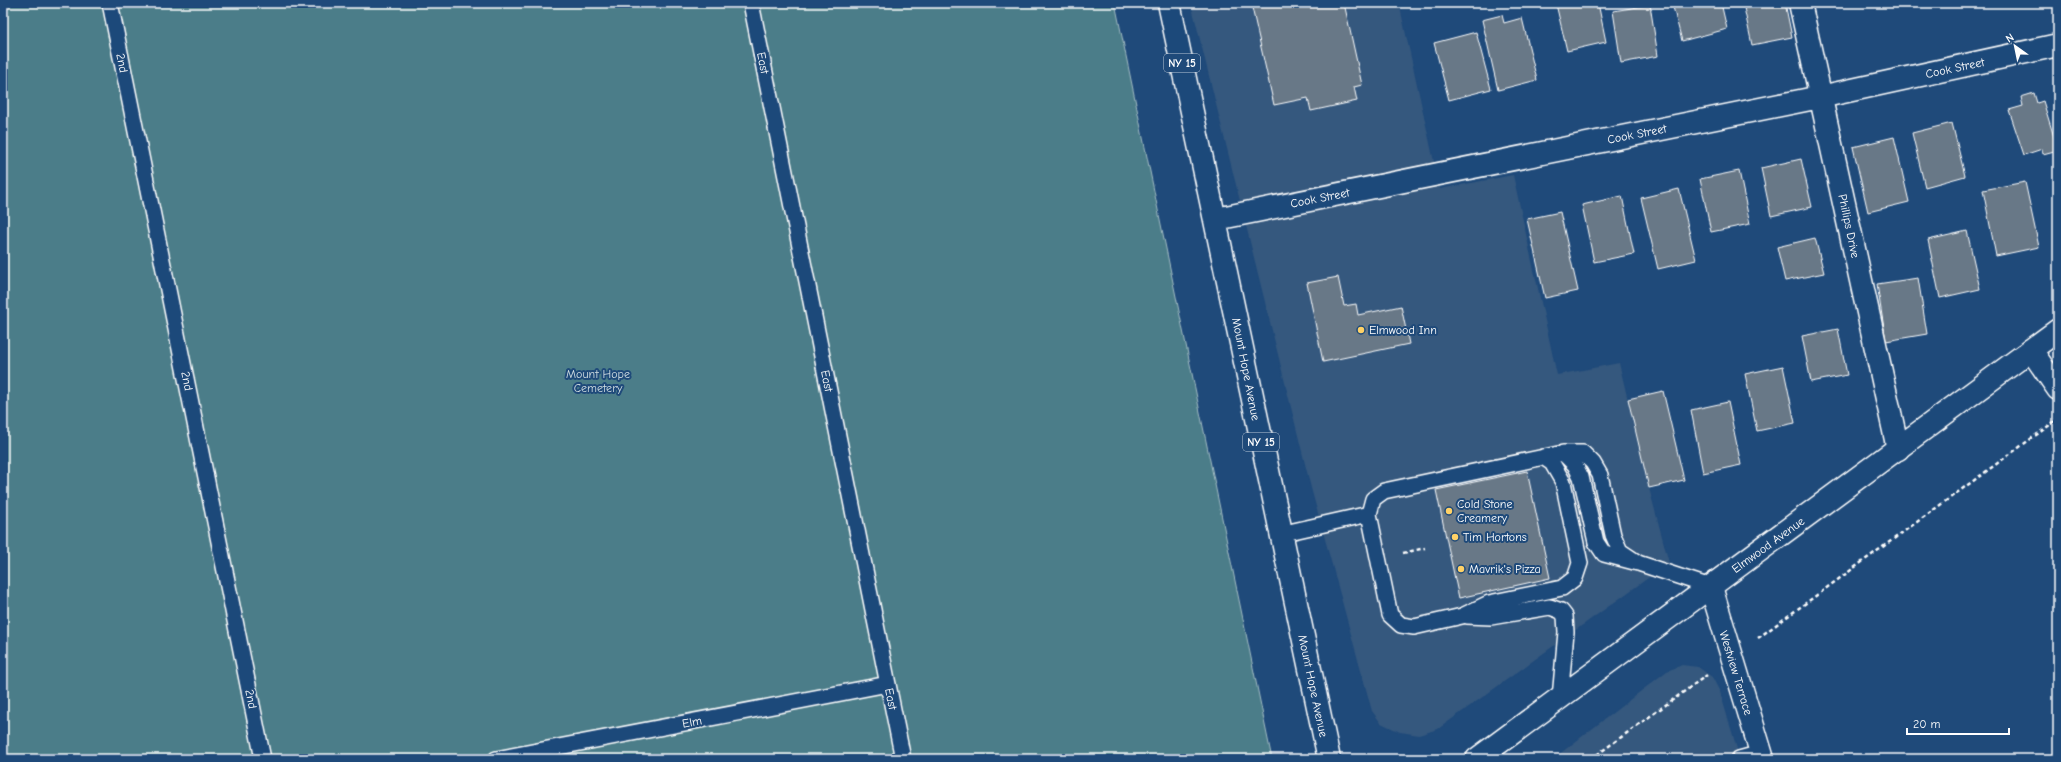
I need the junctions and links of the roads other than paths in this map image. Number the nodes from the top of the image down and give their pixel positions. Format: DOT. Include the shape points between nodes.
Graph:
graph roads {
  1 [pos="110,3"];
  2 [pos="751,3"];
  3 [pos="1169,3"];
  4 [pos="1800,3"];
  5 [pos="2058,45"];
  6 [pos="1820,97"];
  7 [pos="1216,219"];
  8 [pos="2058,330"];
  9 [pos="2031,350"];
  10 [pos="2058,389"];
  11 [pos="1898,449"];
  12 [pos="1543,457"];
  13 [pos="1369,514"];
  14 [pos="1280,534"];
  15 [pos="1711,587"];
  16 [pos="1462,616"];
  17 [pos="888,684"];
  18 [pos="1560,698"];
  19 [pos="1762,756"];
  20 [pos="263,759"];
  21 [pos="496,759"];
  22 [pos="903,759"];
  23 [pos="1329,759"];
  24 [pos="1477,759"];
  25 [pos="1739,759"];
  1 -- 20 [label="lane, 2nd"];
  2 -- 17 [label="lane, East"];
  3 -- 7 [label="street, Mount Hope Avenue / NY 15"];
  4 -- 6 [label="street, Phillips Drive"];
  5 -- 6 [label="street, Cook Street"];
  6 -- 7 [label="street, Cook Street"];
  6 -- 11 [label="street, Phillips Drive"];
  7 -- 14 [label="street, Mount Hope Avenue / NY 15"];
  8 -- 9 [label="street, Elmwood Avenue"];
  9 -- 10 [label="street"];
  9 -- 11 [label="street, Elmwood Avenue"];
  11 -- 15 [label="street, Elmwood Avenue"];
  12 -- 13 [label="lane" via="1384,491 1373,499"];
  12 -- 15 [label="lane" via="1563,453 1575,466 1581,477 1596,542 1604,554"];
  12 -- 16 [label="lane" via="1552,463 1563,482 1580,563 1575,578 1562,588 1489,604"];
  13 -- 14 [label="lane"];
  13 -- 16 [label="lane" via="1390,615 1401,625 1414,627"];
  14 -- 23 [label="street, Mount Hope Avenue / NY 15"];
  15 -- 18 [label="street, Elmwood Avenue"];
  15 -- 19 [label="street, Westview Terrace"];
  16 -- 18 [label="lane" via="1491,617 1550,607 1561,611 1565,616 1566,632"];
  17 -- 21 [label="lane, Elm"];
  17 -- 22 [label="lane, East"];
  18 -- 24 [label="street, Elmwood Avenue"];
  19 -- 25 [label="lane"];
}
